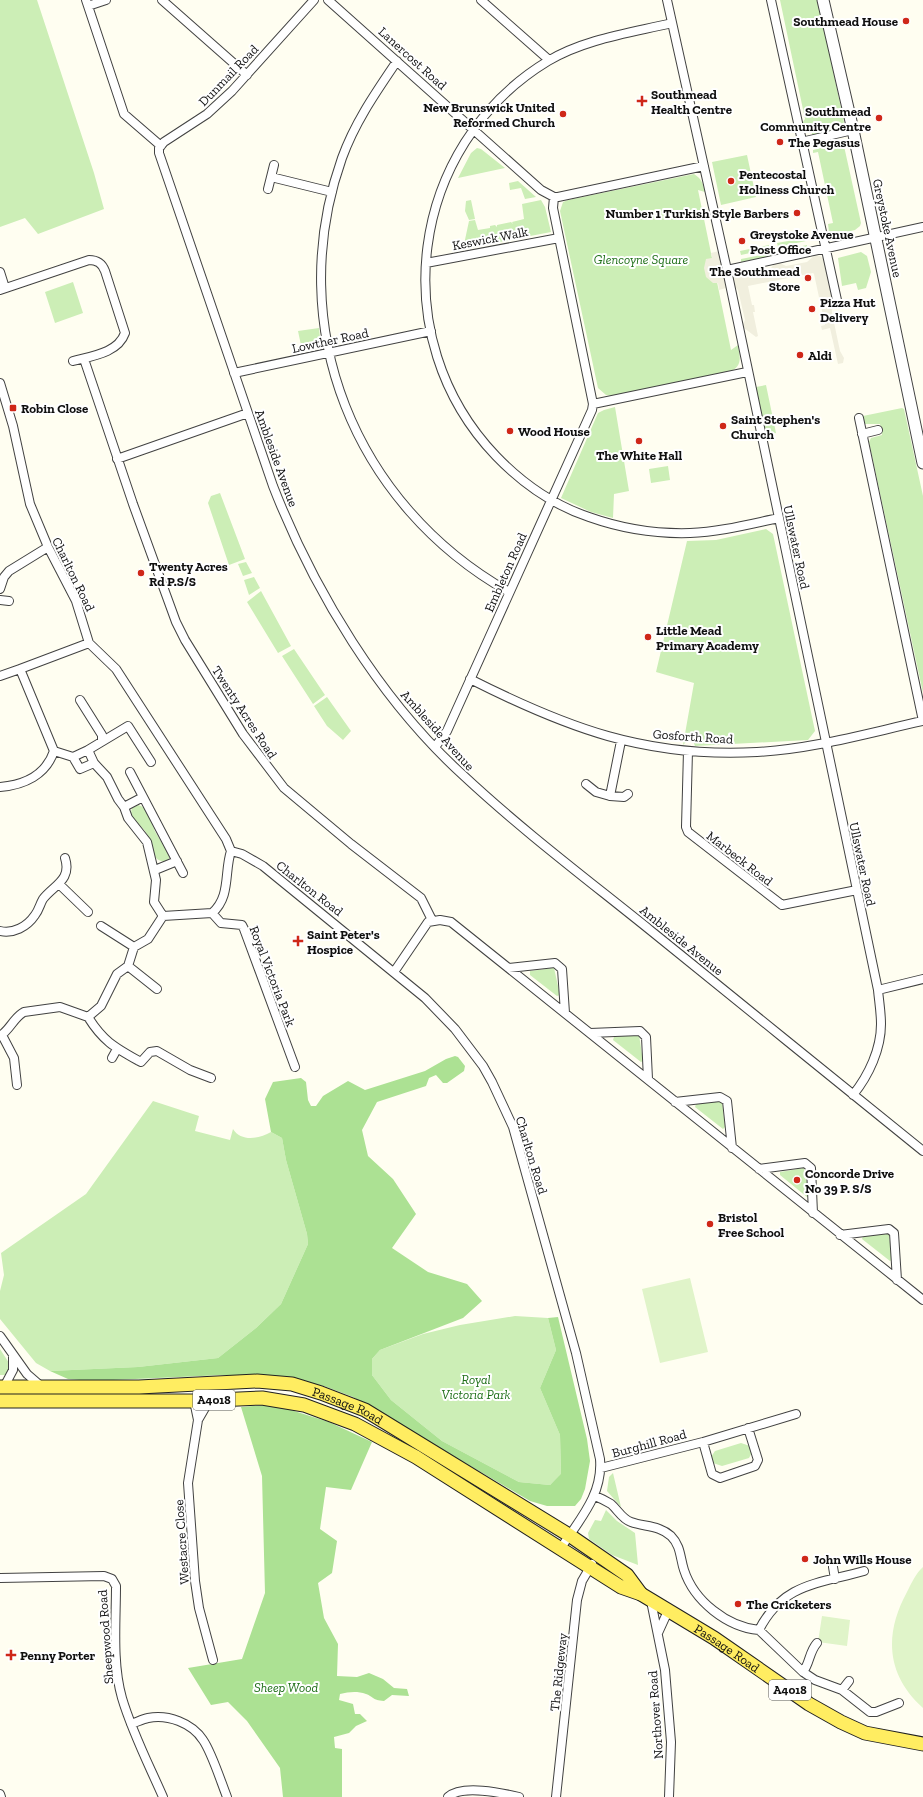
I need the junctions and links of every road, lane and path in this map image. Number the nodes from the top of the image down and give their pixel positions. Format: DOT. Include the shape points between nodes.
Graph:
graph roads {
  1 [pos="106,0"];
  2 [pos="162,0"];
  3 [pos="314,0"];
  4 [pos="328,0"];
  5 [pos="482,0"];
  6 [pos="667,0"];
  7 [pos="771,0"];
  8 [pos="823,0"];
  9 [pos="87,3"];
  10 [pos="672,23"];
  11 [pos="549,60"];
  12 [pos="397,61"];
  13 [pos="247,75"];
  14 [pos="473,130"];
  15 [pos="853,130"];
  16 [pos="801,142"];
  17 [pos="161,146"];
  18 [pos="274,165"];
  19 [pos="704,166"];
  20 [pos="271,177"];
  21 [pos="268,189"];
  22 [pos="332,192"];
  23 [pos="554,197"];
  24 [pos="923,227"];
  25 [pos="559,238"];
  26 [pos="876,238"];
  27 [pos="826,249"];
  28 [pos="426,263"];
  29 [pos="727,270"];
  30 [pos="0,272"];
  31 [pos="3,289"];
  32 [pos="837,300"];
  33 [pos="431,331"];
  34 [pos="329,353"];
  35 [pos="84,358"];
  36 [pos="73,361"];
  37 [pos="747,372"];
  38 [pos="234,373"];
  39 [pos="0,383"];
  40 [pos="593,404"];
  41 [pos="248,414"];
  42 [pos="859,418"];
  43 [pos="878,430"];
  44 [pos="862,434"];
  45 [pos="117,459"];
  46 [pos="923,462"];
  47 [pos="551,500"];
  48 [pos="779,518"];
  49 [pos="48,547"];
  50 [pos="0,589"];
  51 [pos="509,592"];
  52 [pos="0,600"];
  53 [pos="9,601"];
  54 [pos="89,643"];
  55 [pos="20,669"];
  56 [pos="0,676"];
  57 [pos="470,679"];
  58 [pos="80,700"];
  59 [pos="923,721"];
  60 [pos="102,741"];
  61 [pos="621,741"];
  62 [pos="825,743"];
  63 [pos="435,747"];
  64 [pos="54,750"];
  65 [pos="88,750"];
  66 [pos="688,751"];
  67 [pos="73,757"];
  68 [pos="151,762"];
  69 [pos="94,763"];
  70 [pos="130,772"];
  71 [pos="586,784"];
  72 [pos="0,787"];
  73 [pos="628,794"];
  74 [pos="610,796"];
  75 [pos="143,797"];
  76 [pos="124,807"];
  77 [pos="231,852"];
  78 [pos="65,858"];
  79 [pos="178,861"];
  80 [pos="155,870"];
  81 [pos="183,873"];
  82 [pos="60,884"];
  83 [pos="857,890"];
  84 [pos="88,912"];
  85 [pos="212,912"];
  86 [pos="163,916"];
  87 [pos="432,920"];
  88 [pos="101,926"];
  89 [pos="0,932"];
  90 [pos="134,947"];
  91 [pos="128,966"];
  92 [pos="509,968"];
  93 [pos="394,972"];
  94 [pos="923,979"];
  95 [pos="157,989"];
  96 [pos="878,990"];
  97 [pos="565,1013"];
  98 [pos="88,1017"];
  99 [pos="590,1034"];
  100 [pos="1,1035"];
  101 [pos="117,1049"];
  102 [pos="112,1058"];
  103 [pos="295,1067"];
  104 [pos="211,1078"];
  105 [pos="648,1080"];
  106 [pos="17,1085"];
  107 [pos="854,1094"];
  108 [pos="675,1102"];
  109 [pos="732,1148"];
  110 [pos="923,1151"];
  111 [pos="759,1169"];
  112 [pos="814,1213"];
  113 [pos="840,1235"];
  114 [pos="897,1280"];
  115 [pos="923,1300"];
  116 [pos="0,1336"];
  117 [pos="13,1354"];
  118 [pos="2,1387"];
  119 [pos="42,1388"];
  120 [pos="0,1401"];
  121 [pos="194,1401"];
  122 [pos="209,1401"];
  123 [pos="796,1414"];
  124 [pos="198,1420"];
  125 [pos="748,1428"];
  126 [pos="703,1442"];
  127 [pos="601,1468"];
  128 [pos="595,1496"];
  129 [pos="569,1535"];
  130 [pos="561,1548"];
  131 [pos="597,1554"];
  132 [pos="590,1567"];
  133 [pos="834,1567"];
  134 [pos="864,1571"];
  135 [pos="0,1578"];
  136 [pos="835,1579"];
  137 [pos="646,1597"];
  138 [pos="668,1612"];
  139 [pos="759,1630"];
  140 [pos="658,1633"];
  141 [pos="818,1643"];
  142 [pos="213,1660"];
  143 [pos="803,1672"];
  144 [pos="849,1681"];
  145 [pos="842,1690"];
  146 [pos="899,1703"];
  147 [pos="131,1724"];
  148 [pos="923,1744"];
  149 [pos="0,1794"];
  150 [pos="1,1797"];
  151 [pos="163,1797"];
  152 [pos="227,1797"];
  153 [pos="448,1797"];
  154 [pos="519,1797"];
  155 [pos="556,1797"];
  156 [pos="669,1797"];
  1 -- 9 [label="street"];
  2 -- 13 [label="street"];
  3 -- 13 [label="street, Dunmail Road"];
  4 -- 12 [label="street, Lanercost Road"];
  5 -- 11 [label="street"];
  6 -- 10 [label="street, Ullswater Road"];
  7 -- 16 [label="street"];
  8 -- 15 [label="street, Greystoke Avenue"];
  9 -- 17 [label="street" via="124,114"];
  10 -- 11 [label="street" via="588,43"];
  10 -- 19 [label="street, Ullswater Road"];
  11 -- 14 [label="street" via="508,92"];
  12 -- 14 [label="street, Lanercost Road"];
  12 -- 22 [label="street" via="360,119 343,157"];
  13 -- 17 [label="street, Dunmail Road" via="207,114"];
  14 -- 23 [label="street, Lanercost Road" via="541,190"];
  14 -- 28 [label="street" via="458,152 442,189 428,237"];
  15 -- 16 [label="street"];
  15 -- 26 [label="street, Greystoke Avenue"];
  16 -- 27 [label="street"];
  17 -- 38 [label="street, Ambleside Avenue" via="160,159"];
  18 -- 20 [label="street"];
  19 -- 23 [label="street"];
  19 -- 29 [label="street, Ullswater Road"];
  20 -- 21 [label="street"];
  20 -- 22 [label="street"];
  22 -- 34 [label="street" via="322,264 324,322"];
  23 -- 25 [label="street" via="553,208"];
  24 -- 26 [label="street"];
  25 -- 28 [label="street, Keswick Walk"];
  25 -- 40 [label="street"];
  26 -- 27 [label="street"];
  26 -- 46 [label="street, Greystoke Avenue"];
  27 -- 29 [label="street"];
  27 -- 32 [label="street"];
  28 -- 33 [label="street" via="427,308"];
  29 -- 37 [label="street, Ullswater Road"];
  30 -- 31 [label="street"];
  31 -- 35 [label="street" via="89,260 101,264 125,332 122,341 115,348"];
  33 -- 34 [label="street, Lowther Road"];
  33 -- 47 [label="street" via="439,365 448,387 477,436 520,479"];
  34 -- 38 [label="street, Lowther Road"];
  34 -- 51 [label="street" via="346,409 384,480 411,514 443,546 486,579"];
  35 -- 36 [label="street"];
  35 -- 45 [label="street, Twenty Acres Road"];
  37 -- 40 [label="street"];
  37 -- 48 [label="street, Ullswater Road"];
  38 -- 41 [label="street, Ambleside Avenue"];
  39 -- 49 [label="street, Charlton Road" via="13,426 30,504"];
  40 -- 47 [label="street, Embleton Road"];
  41 -- 45 [label="street"];
  41 -- 63 [label="street, Ambleside Avenue" via="286,520 332,608 390,695"];
  42 -- 44 [label="street"];
  43 -- 44 [label="street"];
  44 -- 59 [label="street"];
  45 -- 87 [label="street, Twenty Acres Road" via="176,622 249,744 284,788 421,898"];
  47 -- 48 [label="street" via="587,517 665,532 719,530"];
  47 -- 51 [label="street, Embleton Road"];
  48 -- 62 [label="street, Ullswater Road"];
  49 -- 50 [label="street" via="9,571"];
  49 -- 54 [label="street, Charlton Road" via="76,601"];
  51 -- 57 [label="street, Embleton Road"];
  52 -- 53 [label="street"];
  54 -- 55 [label="street"];
  54 -- 77 [label="street, Charlton Road" via="116,669 226,839"];
  55 -- 56 [label="street"];
  55 -- 64 [label="street"];
  57 -- 61 [label="street, Gosforth Road" via="547,716"];
  57 -- 63 [label="street, Embleton Road" via="447,731"];
  58 -- 60 [label="street" via="102,734"];
  59 -- 62 [label="street, Gosforth Road"];
  60 -- 65 [label="street"];
  60 -- 68 [label="street" via="128,726"];
  61 -- 66 [label="street, Gosforth Road"];
  61 -- 74 [label="street"];
  62 -- 66 [label="street, Gosforth Road" via="757,752"];
  62 -- 83 [label="street, Ullswater Road"];
  63 -- 107 [label="street, Ambleside Avenue" via="463,776 529,832"];
  64 -- 67 [label="street"];
  64 -- 72 [label="street" via="48,762 34,777 20,784"];
  65 -- 67 [label="street"];
  65 -- 69 [label="street"];
  66 -- 83 [label="street, Marbeck Road" via="688,832 782,905"];
  67 -- 69 [label="street" via="80,769"];
  69 -- 76 [label="street" via="107,777"];
  70 -- 75 [label="street"];
  71 -- 74 [label="street" via="596,792"];
  73 -- 74 [label="street" via="624,797"];
  75 -- 76 [label="street"];
  75 -- 79 [label="street"];
  76 -- 80 [label="street" via="128,818 147,842"];
  77 -- 85 [label="street" via="222,902"];
  77 -- 93 [label="street, Charlton Road" via="242,854 263,866"];
  78 -- 82 [label="street" via="67,868"];
  79 -- 80 [label="street"];
  79 -- 81 [label="street"];
  80 -- 86 [label="street" via="154,902"];
  82 -- 84 [label="street"];
  82 -- 89 [label="street" via="44,899 35,916 12,932"];
  83 -- 96 [label="street, Ullswater Road"];
  85 -- 86 [label="street"];
  85 -- 103 [label="street, Royal Victoria Park" via="221,923 242,925"];
  86 -- 90 [label="street" via="148,939"];
  87 -- 92 [label="street" via="452,922"];
  87 -- 93 [label="street" via="424,926"];
  88 -- 90 [label="street"];
  90 -- 91 [label="street"];
  91 -- 95 [label="street"];
  91 -- 98 [label="street" via="117,974 101,1006"];
  92 -- 97 [label="street"];
  92 -- 97 [label="street" via="556,963 562,969"];
  93 -- 127 [label="street, Charlton Road" via="425,998 469,1046 492,1082 513,1128 576,1353"];
  94 -- 96 [label="street"];
  96 -- 107 [label="street, Ullswater Road" via="881,1024 877,1046 866,1077"];
  97 -- 99 [label="street"];
  98 -- 100 [label="street" via="60,1007 24,1012"];
  98 -- 101 [label="street" via="98,1034"];
  99 -- 105 [label="street"];
  99 -- 105 [label="street" via="640,1031 646,1037"];
  100 -- 106 [label="street" via="14,1058"];
  101 -- 102 [label="street"];
  101 -- 104 [label="street" via="141,1062 150,1052 157,1051 190,1070"];
  105 -- 108 [label="street"];
  107 -- 110 [label="street, Ambleside Avenue"];
  108 -- 109 [label="street"];
  108 -- 109 [label="street" via="720,1097 727,1101"];
  109 -- 111 [label="street"];
  111 -- 112 [label="street"];
  111 -- 112 [label="street" via="805,1162 811,1168"];
  112 -- 113 [label="street"];
  113 -- 114 [label="street"];
  113 -- 114 [label="street" via="889,1229 894,1233"];
  114 -- 115 [label="street"];
  116 -- 117 [label="street"];
  117 -- 118 [label="street" via="13,1370"];
  117 -- 119 [label="street" via="27,1374"];
  118 -- 119 [label="main road, Passage Road / A4018"];
  119 -- 129 [label="main road, Passage Road / A4018" via="152,1387 257,1381 292,1384 365,1410"];
  120 -- 121 [label="main road, Passage Road / A4018"];
  121 -- 122 [label="main road, Passage Road / A4018"];
  121 -- 124 [label="street, Westacre Close"];
  122 -- 124 [label="street, Westacre Close"];
  122 -- 130 [label="main road, Passage Road / A4018" via="240,1398 285,1401 324,1411 349,1421 441,1472"];
  123 -- 125 [label="street, Burghill Road"];
  124 -- 142 [label="street, Westacre Close" via="188,1483 195,1581 199,1608"];
  125 -- 126 [label="street, Burghill Road"];
  125 -- 126 [label="street, Burghill Road" via="757,1463 720,1478 712,1474"];
  126 -- 127 [label="street, Burghill Road"];
  127 -- 128 [label="street, Charlton Road"];
  128 -- 129 [label="street, Charlton Road"];
  128 -- 139 [label="street" via="611,1504 630,1522 664,1530 679,1548 691,1588 700,1598 732,1621 748,1629"];
  129 -- 130 [label="street, Charlton Road"];
  129 -- 131 [label="main road, Passage Road / A4018"];
  130 -- 132 [label="main road, Passage Road / A4018"];
  131 -- 132 [label="street, The Ridgeway"];
  131 -- 137 [label="main road, Passage Road / A4018" via="627,1575"];
  132 -- 137 [label="main road, Passage Road / A4018" via="621,1587"];
  132 -- 155 [label="street, The Ridgeway" via="582,1581 578,1600"];
  133 -- 136 [label="street"];
  134 -- 136 [label="street"];
  135 -- 147 [label="street, Sheepwood Road" via="104,1576 112,1579 116,1586 117,1671 122,1698"];
  136 -- 139 [label="street" via="798,1588 792,1592 774,1606"];
  137 -- 138 [label="main road, Passage Road / A4018"];
  137 -- 140 [label="street, Northover Road"];
  138 -- 140 [label="street"];
  138 -- 148 [label="main road, Passage Road / A4018" via="714,1638 809,1704 841,1722 865,1733"];
  139 -- 143 [label="street"];
  140 -- 156 [label="street, Northover Road" via="665,1670 671,1742"];
  141 -- 143 [label="street" via="813,1648"];
  143 -- 145 [label="street" via="815,1680"];
  144 -- 145 [label="street"];
  145 -- 146 [label="street" via="870,1712"];
  147 -- 151 [label="street, Sheepwood Road"];
  147 -- 152 [label="street" via="159,1717 182,1722 193,1730 203,1740"];
  149 -- 150 [label="street"];
  153 -- 154 [label="street" via="461,1791"];
}
